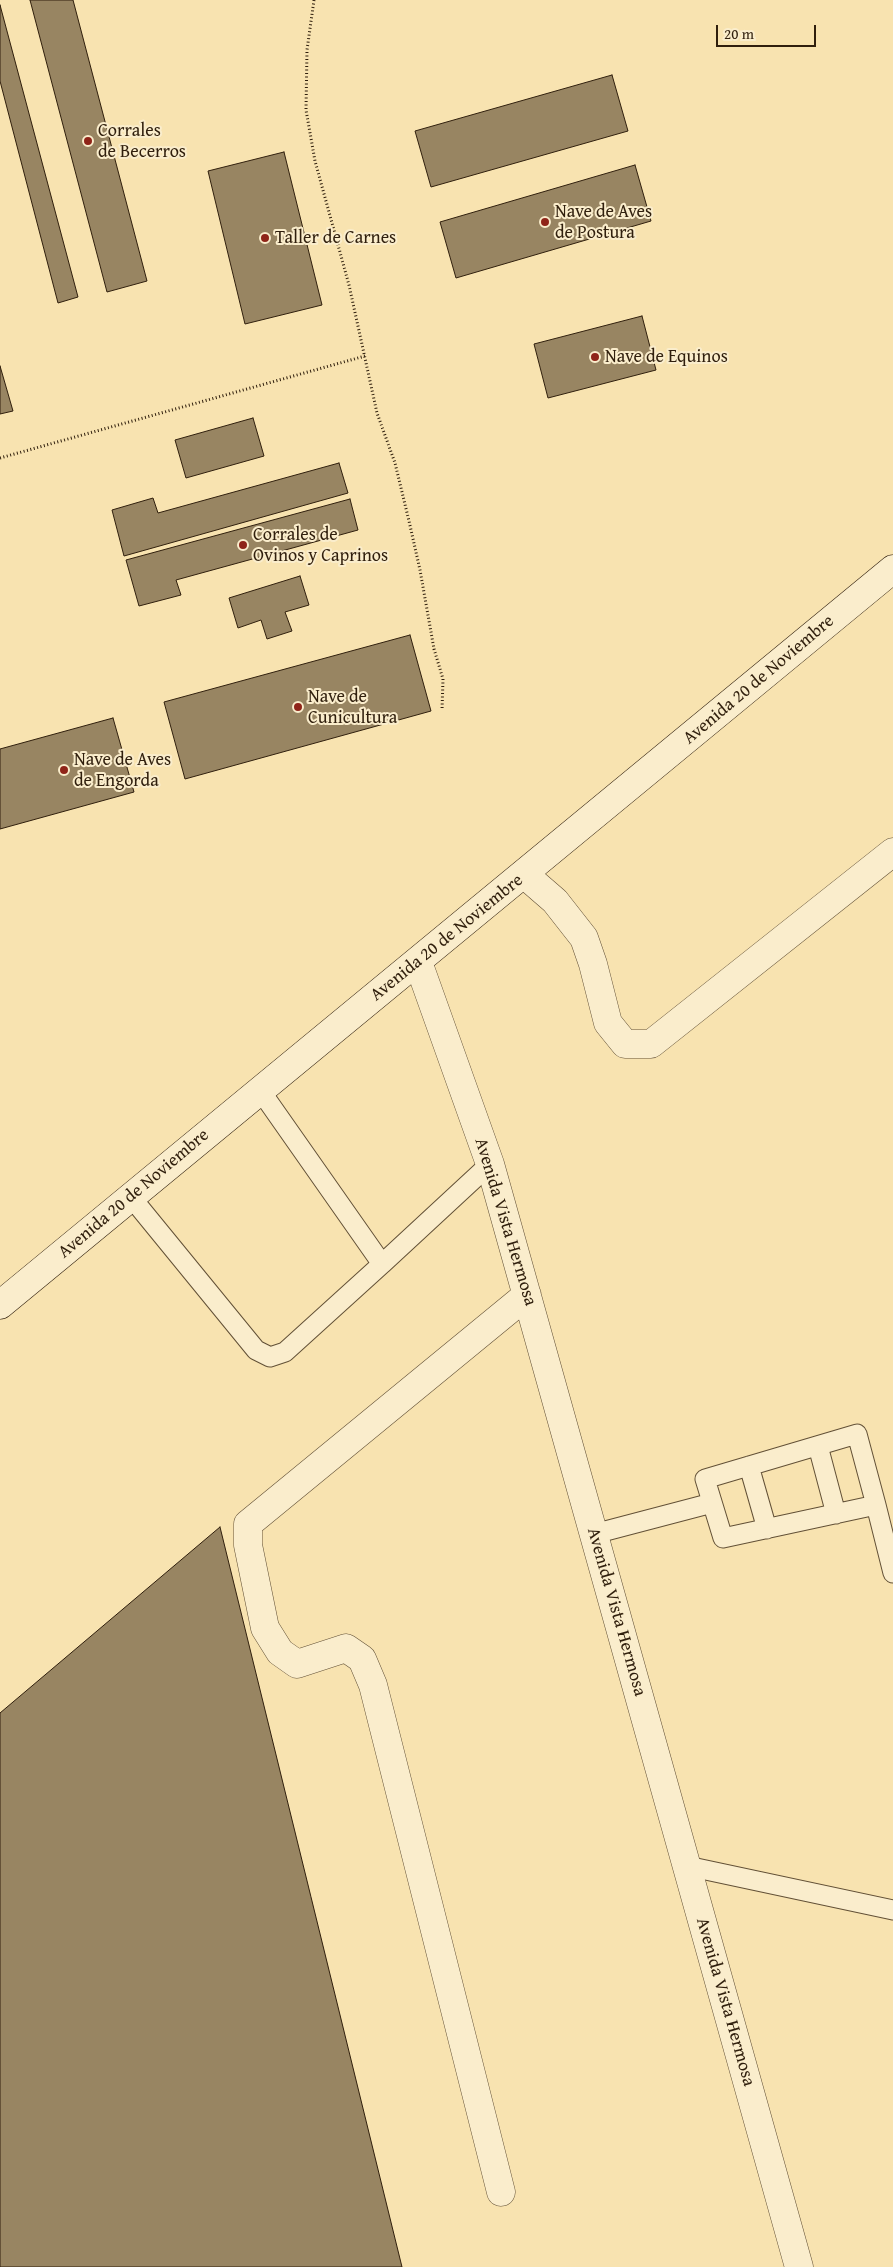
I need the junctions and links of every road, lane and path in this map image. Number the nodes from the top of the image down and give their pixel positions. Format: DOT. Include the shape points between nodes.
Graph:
graph roads {
  1 [pos="314,0"];
  2 [pos="365,356"];
  3 [pos="0,458"];
  4 [pos="893,569"];
  5 [pos="442,710"];
  6 [pos="893,852"];
  7 [pos="525,875"];
  8 [pos="418,962"];
  9 [pos="260,1090"];
  10 [pos="490,1164"];
  11 [pos="131,1197"];
  12 [pos="382,1264"];
  13 [pos="527,1295"];
  14 [pos="0,1305"];
  15 [pos="818,1446"];
  16 [pos="749,1466"];
  17 [pos="712,1503"];
  18 [pos="876,1505"];
  19 [pos="836,1514"];
  20 [pos="767,1528"];
  21 [pos="594,1534"];
  22 [pos="893,1574"];
  23 [pos="687,1866"];
  24 [pos="893,1910"];
  25 [pos="501,2192"];
  26 [pos="799,2267"];
  1 -- 2 [label="path" via="307,50 306,110 315,161"];
  2 -- 3 [label="path"];
  2 -- 5 [label="path" via="377,413 395,463 420,570 442,679"];
  4 -- 7 [label="street, Avenida 20 de Noviembre"];
  6 -- 7 [label="street" via="651,1044 625,1044 608,1024 584,938 555,901"];
  7 -- 8 [label="street, Avenida 20 de Noviembre"];
  8 -- 9 [label="street, Avenida 20 de Noviembre"];
  8 -- 10 [label="street, Avenida Vista Hermosa"];
  9 -- 11 [label="street, Avenida 20 de Noviembre"];
  9 -- 12 [label="lane"];
  10 -- 12 [label="lane"];
  10 -- 13 [label="street, Avenida Vista Hermosa"];
  11 -- 12 [label="lane" via="256,1350 270,1357 285,1352"];
  11 -- 14 [label="street, Avenida 20 de Noviembre"];
  13 -- 21 [label="street, Avenida Vista Hermosa"];
  13 -- 25 [label="street" via="248,1524 248,1545 265,1628 280,1652 297,1664 346,1648 362,1658 373,1685"];
  15 -- 16 [label="lane"];
  15 -- 18 [label="lane" via="858,1434"];
  15 -- 19 [label="lane"];
  16 -- 17 [label="lane" via="705,1479"];
  16 -- 20 [label="lane"];
  17 -- 20 [label="lane" via="723,1538"];
  17 -- 21 [label="lane"];
  18 -- 19 [label="lane"];
  18 -- 22 [label="lane"];
  19 -- 20 [label="lane"];
  21 -- 23 [label="street, Avenida Vista Hermosa"];
  23 -- 24 [label="lane"];
  23 -- 26 [label="street, Avenida Vista Hermosa"];
}
